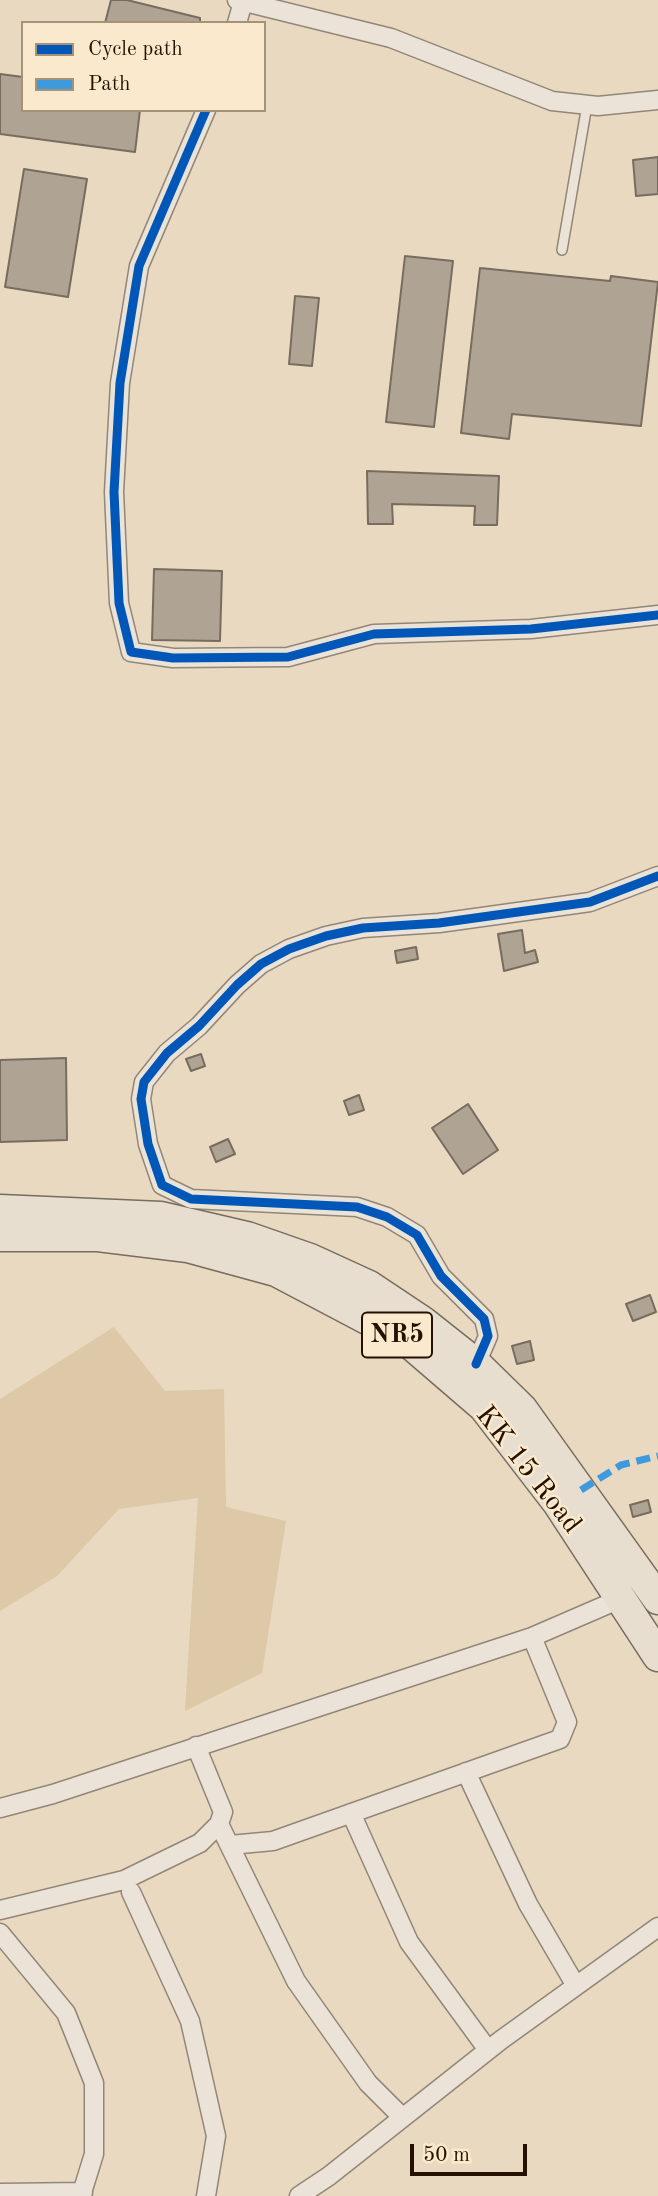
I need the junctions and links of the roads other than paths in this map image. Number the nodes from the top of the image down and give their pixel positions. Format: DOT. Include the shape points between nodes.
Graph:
graph roads {
  1 [pos="240,1"];
  2 [pos="237,21"];
  3 [pos="658,100"];
  4 [pos="587,105"];
  5 [pos="205,112"];
  6 [pos="562,250"];
  7 [pos="658,615"];
  8 [pos="658,877"];
  9 [pos="0,1210"];
  10 [pos="0,1236"];
  11 [pos="476,1364"];
  12 [pos="620,1599"];
  13 [pos="658,1599"];
  14 [pos="533,1637"];
  15 [pos="658,1656"];
  16 [pos="196,1746"];
  17 [pos="466,1772"];
  18 [pos="0,1808"];
  19 [pos="351,1813"];
  20 [pos="219,1824"];
  21 [pos="230,1845"];
  22 [pos="131,1892"];
  23 [pos="0,1910"];
  24 [pos="658,1927"];
  25 [pos="0,1933"];
  26 [pos="576,1986"];
  27 [pos="488,2050"];
  28 [pos="402,2118"];
  29 [pos="0,2193"];
  30 [pos="82,2194"];
  31 [pos="206,2196"];
  32 [pos="299,2196"];
  1 -- 2 [label="street"];
  1 -- 4 [label="street" via="391,38 552,101"];
  3 -- 4 [label="street"];
  4 -- 6 [label="lane"];
  5 -- 7 [label="street" via="139,266 120,383 115,506 119,603 131,652 173,659 288,657 374,634 531,629"];
  8 -- 11 [label="street" via="590,902 439,923 363,928 289,949 261,964 237,985 144,1082 141,1099 148,1144 162,1185 191,1199 357,1207 397,1223 417,1235 441,1276 484,1319 488,1336"];
  9 -- 11 [label="highway, KK 15 Road / NR5" via="161,1217 247,1237 369,1286"];
  10 -- 12 [label="highway, KK 15 Road / NR5" via="98,1236 188,1247 276,1271 405,1339 484,1407 558,1503"];
  11 -- 13 [label="highway, KK 15 Road / NR5" via="522,1409"];
  12 -- 14 [label="street"];
  12 -- 15 [label="highway, KK 15 Road / NR5"];
  14 -- 16 [label="street"];
  14 -- 17 [label="street" via="567,1722 560,1739"];
  16 -- 18 [label="street"];
  16 -- 20 [label="street" via="223,1812"];
  17 -- 19 [label="street"];
  17 -- 26 [label="street" via="528,1905"];
  19 -- 21 [label="street" via="273,1841"];
  19 -- 27 [label="street" via="409,1942"];
  20 -- 21 [label="street"];
  20 -- 23 [label="street" via="200,1843 124,1880"];
  21 -- 28 [label="street" via="296,1981 368,2083"];
  22 -- 31 [label="street" via="190,2021 216,2136"];
  24 -- 26 [label="street"];
  25 -- 30 [label="street" via="66,2013 94,2083 94,2154"];
  26 -- 27 [label="street"];
  27 -- 28 [label="street"];
  28 -- 32 [label="street"];
  29 -- 30 [label="street"];
}
